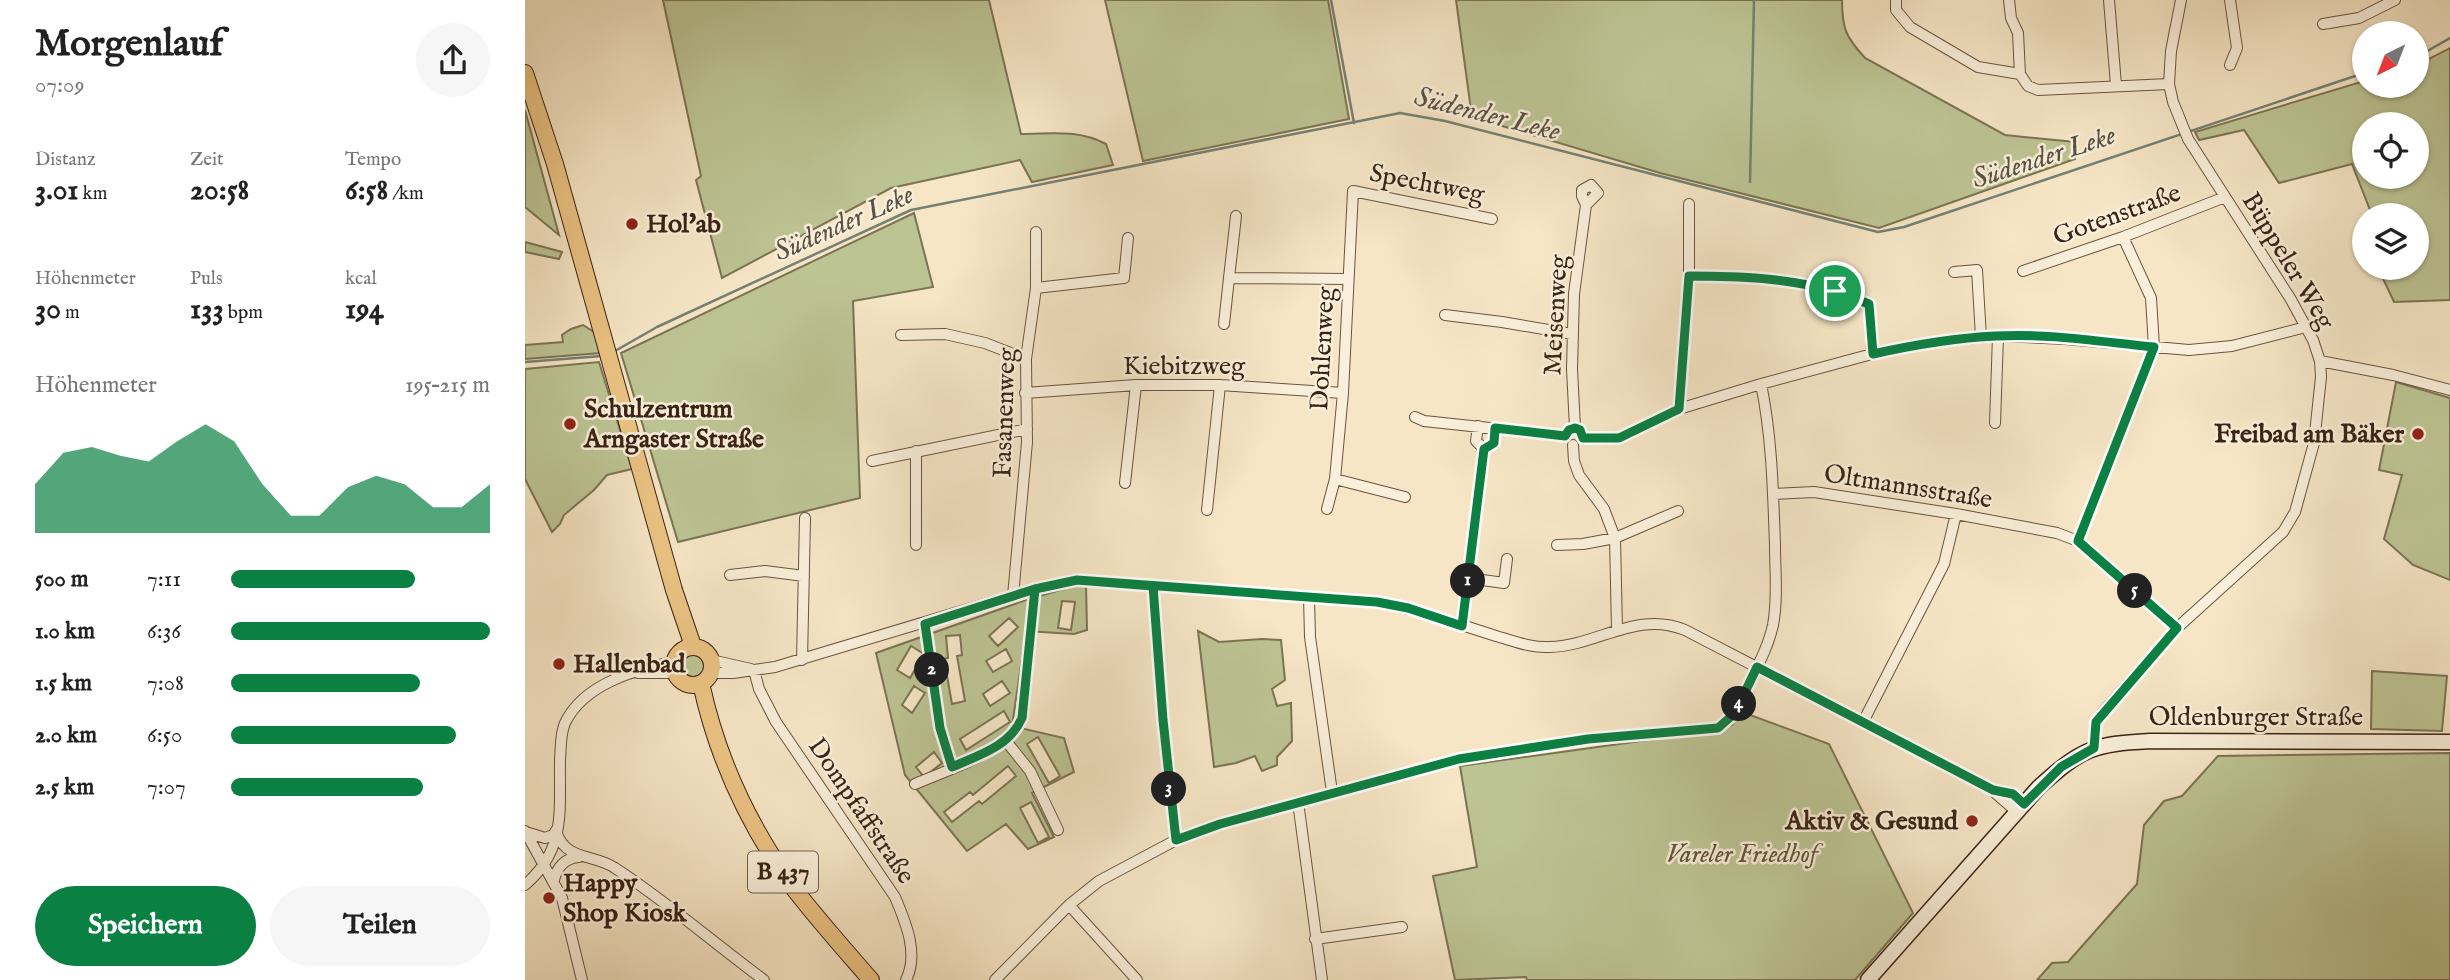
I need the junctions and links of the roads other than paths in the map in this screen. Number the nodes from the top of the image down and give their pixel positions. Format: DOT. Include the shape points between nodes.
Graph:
graph roads {
  1 [pos="1896,0"];
  2 [pos="2009,0"];
  3 [pos="2109,0"];
  4 [pos="2181,0"];
  5 [pos="2230,0"];
  6 [pos="2395,0"];
  7 [pos="2323,23"];
  8 [pos="2229,65"];
  9 [pos="525,73"];
  10 [pos="2020,74"];
  11 [pos="2169,84"];
  12 [pos="2116,85"];
  13 [pos="1353,191"];
  14 [pos="2225,197"];
  15 [pos="1689,204"];
  16 [pos="1586,205"];
  17 [pos="1236,216"];
  18 [pos="1492,219"];
  19 [pos="1036,232"];
  20 [pos="2123,237"];
  21 [pos="1128,238"];
  22 [pos="2023,271"];
  23 [pos="1954,272"];
  24 [pos="1689,276"];
  25 [pos="1229,278"];
  26 [pos="1348,279"];
  27 [pos="1036,288"];
  28 [pos="1445,315"];
  29 [pos="1224,324"];
  30 [pos="2306,327"];
  31 [pos="1572,334"];
  32 [pos="901,335"];
  33 [pos="1998,336"];
  34 [pos="1981,337"];
  35 [pos="2154,347"];
  36 [pos="1873,354"];
  37 [pos="1026,359"];
  38 [pos="2320,361"];
  39 [pos="1761,384"];
  40 [pos="1136,385"];
  41 [pos="1220,385"];
  42 [pos="2450,390"];
  43 [pos="1025,393"];
  44 [pos="1343,393"];
  45 [pos="1679,409"];
  46 [pos="1415,417"];
  47 [pos="1995,423"];
  48 [pos="1478,426"];
  49 [pos="1495,428"];
  50 [pos="1575,428"];
  51 [pos="1027,429"];
  52 [pos="1565,436"];
  53 [pos="1583,438"];
  54 [pos="1573,445"];
  55 [pos="1484,449"];
  56 [pos="916,451"];
  57 [pos="872,461"];
  58 [pos="1335,479"];
  59 [pos="1125,484"];
  60 [pos="1773,494"];
  61 [pos="1405,497"];
  62 [pos="1327,509"];
  63 [pos="1207,510"];
  64 [pos="1678,511"];
  65 [pos="1956,514"];
  66 [pos="805,518"];
  67 [pos="1615,538"];
  68 [pos="2078,541"];
  69 [pos="916,545"];
  70 [pos="1557,545"];
  71 [pos="1507,559"];
  72 [pos="730,575"];
  73 [pos="804,576"];
  74 [pos="1468,578"];
  75 [pos="1153,586"];
  76 [pos="1035,589"];
  77 [pos="1013,596"];
  78 [pos="1309,597"];
  79 [pos="925,624"];
  80 [pos="1462,626"];
  81 [pos="2177,628"];
  82 [pos="1618,630"];
  83 [pos="681,658"];
  84 [pos="802,660"];
  85 [pos="1757,667"];
  86 [pos="754,670"];
  87 [pos="703,675"];
  88 [pos="1863,722"];
  89 [pos="1006,741"];
  90 [pos="2450,742"];
  91 [pos="2094,748"];
  92 [pos="952,767"];
  93 [pos="915,784"];
  94 [pos="1332,792"];
  95 [pos="1298,802"];
  96 [pos="2020,808"];
  97 [pos="1058,830"];
  98 [pos="525,831"];
  99 [pos="557,831"];
  100 [pos="1176,840"];
  101 [pos="575,858"];
  102 [pos="545,864"];
  103 [pos="554,880"];
  104 [pos="525,885"];
  105 [pos="1069,905"];
  106 [pos="1402,927"];
  107 [pos="1315,939"];
  108 [pos="582,980"];
  109 [pos="764,980"];
  110 [pos="870,980"];
  111 [pos="906,980"];
  112 [pos="995,980"];
  113 [pos="1137,980"];
  114 [pos="1322,980"];
  115 [pos="1868,980"];
  1 -- 10 [label="street" via="1896,10 1910,27 1978,67"];
  2 -- 10 [label="street" via="2018,33"];
  3 -- 12 [label="street"];
  4 -- 11 [label="street"];
  5 -- 8 [label="street" via="2237,48"];
  6 -- 7 [label="street" via="2359,18"];
  9 -- 83 [label="main road" via="674,590"];
  10 -- 12 [label="street" via="2028,86 2038,90"];
  11 -- 12 [label="street"];
  11 -- 14 [label="street, Büppeler Weg" via="2182,126"];
  13 -- 18 [label="street, Spechtweg"];
  13 -- 26 [label="street, Dohlenweg"];
  14 -- 20 [label="street, Gotenstraße"];
  14 -- 30 [label="street, Büppeler Weg"];
  15 -- 24 [label="street"];
  16 -- 31 [label="street, Meisenweg"];
  17 -- 25 [label="street"];
  19 -- 27 [label="street, Fasanenweg"];
  20 -- 22 [label="street, Gotenstraße"];
  20 -- 35 [label="street" via="2151,299"];
  21 -- 27 [label="street" via="1124,278"];
  23 -- 34 [label="street" via="1977,270"];
  24 -- 36 [label="street" via="1797,281 1869,304"];
  24 -- 45 [label="street"];
  25 -- 26 [label="street"];
  25 -- 29 [label="street"];
  26 -- 44 [label="street, Dohlenweg"];
  27 -- 37 [label="street, Fasanenweg"];
  28 -- 31 [label="street"];
  30 -- 35 [label="street" via="2232,346"];
  30 -- 38 [label="street, Büppeler Weg"];
  31 -- 50 [label="street, Meisenweg"];
  32 -- 37 [label="street" via="945,334"];
  33 -- 34 [label="street"];
  33 -- 35 [label="street"];
  33 -- 47 [label="street"];
  34 -- 36 [label="street"];
  35 -- 68 [label="street"];
  36 -- 39 [label="street"];
  37 -- 43 [label="street, Fasanenweg"];
  38 -- 42 [label="street"];
  38 -- 81 [label="street, Büppeler Weg" via="2314,443 2295,512 2283,532"];
  39 -- 45 [label="street"];
  39 -- 60 [label="street" via="1769,419"];
  40 -- 41 [label="street, Kiebitzweg"];
  40 -- 43 [label="street, Kiebitzweg"];
  40 -- 59 [label="street"];
  41 -- 44 [label="street, Kiebitzweg"];
  41 -- 63 [label="street"];
  43 -- 51 [label="street, Fasanenweg"];
  44 -- 58 [label="street, Dohlenweg"];
  45 -- 53 [label="street" via="1619,438"];
  46 -- 48 [label="street"];
  48 -- 49 [label="street"];
  48 -- 55 [label="street" via="1476,440"];
  49 -- 52 [label="street"];
  49 -- 55 [label="street" via="1494,443"];
  50 -- 52 [label="street"];
  50 -- 53 [label="street"];
  51 -- 56 [label="street"];
  51 -- 77 [label="street, Fasanenweg"];
  52 -- 54 [label="street"];
  53 -- 54 [label="street"];
  54 -- 67 [label="street" via="1579,475 1604,509"];
  55 -- 74 [label="street"];
  56 -- 57 [label="street"];
  56 -- 69 [label="street"];
  58 -- 61 [label="street"];
  58 -- 62 [label="street, Dohlenweg"];
  60 -- 65 [label="street, Oltmannsstraße" via="1814,492"];
  60 -- 85 [label="street" via="1775,613"];
  64 -- 67 [label="street"];
  65 -- 68 [label="street, Oltmannsstraße"];
  65 -- 88 [label="street" via="1944,564"];
  66 -- 73 [label="street"];
  67 -- 70 [label="street"];
  67 -- 82 [label="street"];
  68 -- 81 [label="street, Oltmannsstraße"];
  71 -- 74 [label="street" via="1504,583"];
  72 -- 73 [label="street" via="765,571"];
  73 -- 84 [label="street"];
  74 -- 80 [label="street"];
  75 -- 76 [label="street" via="1077,580"];
  75 -- 78 [label="street"];
  75 -- 100 [label="street"];
  76 -- 77 [label="street"];
  76 -- 89 [label="street" via="1022,718"];
  77 -- 79 [label="street"];
  78 -- 80 [label="street" via="1391,604"];
  78 -- 94 [label="street" via="1310,637"];
  79 -- 84 [label="street"];
  79 -- 92 [label="street" via="940,728"];
  80 -- 82 [label="street" via="1535,647 1563,646"];
  81 -- 91 [label="street, Büppeler Weg" via="2096,722"];
  82 -- 85 [label="street" via="1657,622 1671,624"];
  83 -- 87 [label="main road" via="682,681"];
  83 -- 87 [label="main road" via="703,649"];
  83 -- 99 [label="street" via="607,683 565,722"];
  84 -- 86 [label="street"];
  85 -- 88 [label="street"];
  85 -- 94 [label="street" via="1735,713 1718,728 1588,739 1459,759"];
  86 -- 87 [label="street"];
  86 -- 111 [label="street, Dompfaffstraße" via="776,722 895,897 906,922 911,952 912,968"];
  87 -- 110 [label="main road, B 437" via="720,753 749,815 783,872"];
  88 -- 96 [label="street"];
  89 -- 92 [label="street"];
  89 -- 97 [label="street" via="1030,771"];
  90 -- 91 [label="main road, Oldenburger Straße" via="2150,741"];
  91 -- 96 [label="main road, Oldenburger Straße" via="2061,767"];
  92 -- 93 [label="street"];
  94 -- 95 [label="street"];
  95 -- 100 [label="street"];
  95 -- 107 [label="street"];
  96 -- 115 [label="main road, Oldenburger Straße"];
  98 -- 99 [label="street" via="545,838"];
  98 -- 102 [label="street"];
  99 -- 101 [label="street"];
  99 -- 102 [label="street"];
  100 -- 105 [label="street" via="1099,881"];
  101 -- 102 [label="street"];
  101 -- 103 [label="street" via="558,869"];
  101 -- 109 [label="street" via="602,861 620,871"];
  102 -- 103 [label="street"];
  102 -- 104 [label="street"];
  103 -- 108 [label="street"];
  105 -- 112 [label="street"];
  105 -- 113 [label="street"];
  106 -- 107 [label="street"];
  107 -- 114 [label="street"];
}
